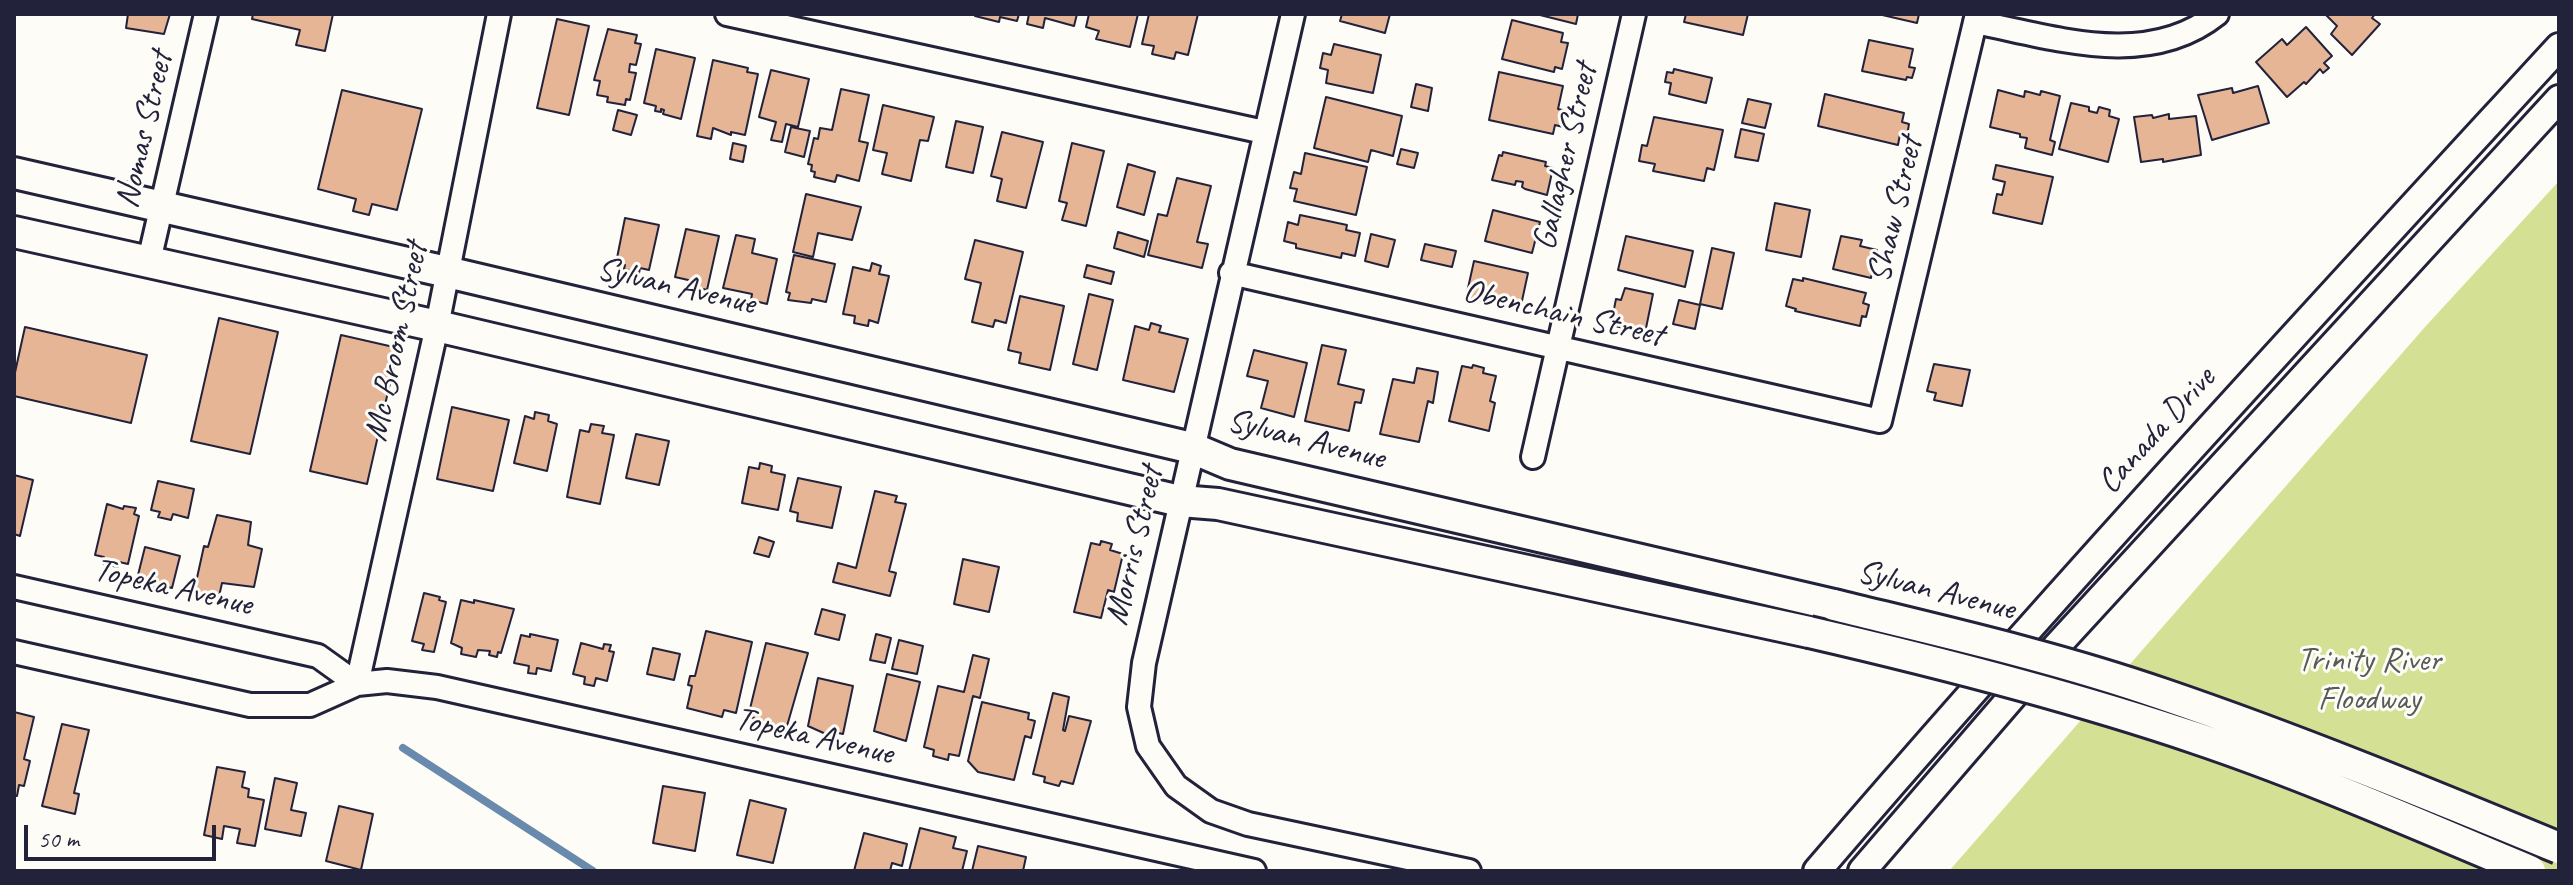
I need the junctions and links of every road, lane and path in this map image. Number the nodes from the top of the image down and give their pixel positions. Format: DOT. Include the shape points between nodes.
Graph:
graph roads {
  1 [pos="206,14"];
  2 [pos="499,14"];
  3 [pos="727,14"];
  4 [pos="1293,14"];
  5 [pos="1634,14"];
  6 [pos="2217,14"];
  7 [pos="1976,18"];
  8 [pos="2559,47"];
  9 [pos="2559,99"];
  10 [pos="1264,132"];
  11 [pos="14,173"];
  12 [pos="162,208"];
  13 [pos="14,232"];
  14 [pos="149,261"];
  15 [pos="447,272"];
  16 [pos="1231,273"];
  17 [pos="437,326"];
  18 [pos="1557,347"];
  19 [pos="1880,421"];
  20 [pos="1192,448"];
  21 [pos="1533,457"];
  22 [pos="2180,459"];
  23 [pos="2204,485"];
  24 [pos="1180,501"];
  25 [pos="14,587"];
  26 [pos="14,652"];
  27 [pos="357,684"];
  28 [pos="2559,848"];
  29 [pos="1254,871"];
  30 [pos="1469,871"];
  31 [pos="1817,871"];
  32 [pos="1862,871"];
  33 [pos="2530,871"];
  1 -- 12 [label="street, Nomas Street"];
  2 -- 15 [label="street, Mc Broom Street"];
  3 -- 10 [label="street"];
  4 -- 10 [label="street, Morris Street"];
  5 -- 18 [label="street, Gallagher Street"];
  6 -- 7 [label="street" via="2171,38 2131,47 2091,45"];
  7 -- 19 [label="street, Shaw Street"];
  8 -- 22 [label="street, Canada Drive"];
  9 -- 23 [label="street, Canada Drive"];
  10 -- 16 [label="street, Morris Street"];
  11 -- 12 [label="main road, Sylvan Avenue"];
  12 -- 14 [label="street, Nomas Street"];
  12 -- 15 [label="main road, Sylvan Avenue"];
  13 -- 14 [label="main road, Sylvan Avenue"];
  14 -- 17 [label="main road, Sylvan Avenue"];
  15 -- 17 [label="street, Mc Broom Street"];
  15 -- 20 [label="main road, Sylvan Avenue"];
  16 -- 18 [label="street, Obenchain Street"];
  16 -- 20 [label="street, Morris Street"];
  17 -- 24 [label="main road, Sylvan Avenue"];
  17 -- 27 [label="street, Mc Broom Street"];
  18 -- 19 [label="street, Obenchain Street"];
  18 -- 21 [label="street, Gallagher Street"];
  20 -- 24 [label="street, Morris Street"];
  20 -- 28 [label="main road, Sylvan Avenue, bridge" via="1230,464 2027,652 2160,693"];
  22 -- 23 [label="street"];
  22 -- 31 [label="street, Canada Drive"];
  23 -- 32 [label="street, Canada Drive"];
  24 -- 30 [label="street, Morris Street" via="1139,707 1148,746 1176,786 1211,811 1248,824"];
  24 -- 33 [label="main road, Sylvan Avenue, bridge" via="1218,504 1809,632 2044,691 2299,776"];
  25 -- 27 [label="street, Topeka Avenue" via="318,656"];
  26 -- 27 [label="street, Topeka Avenue" via="250,705 310,705"];
  27 -- 29 [label="street, Topeka Avenue" via="387,681 437,687"];
}
